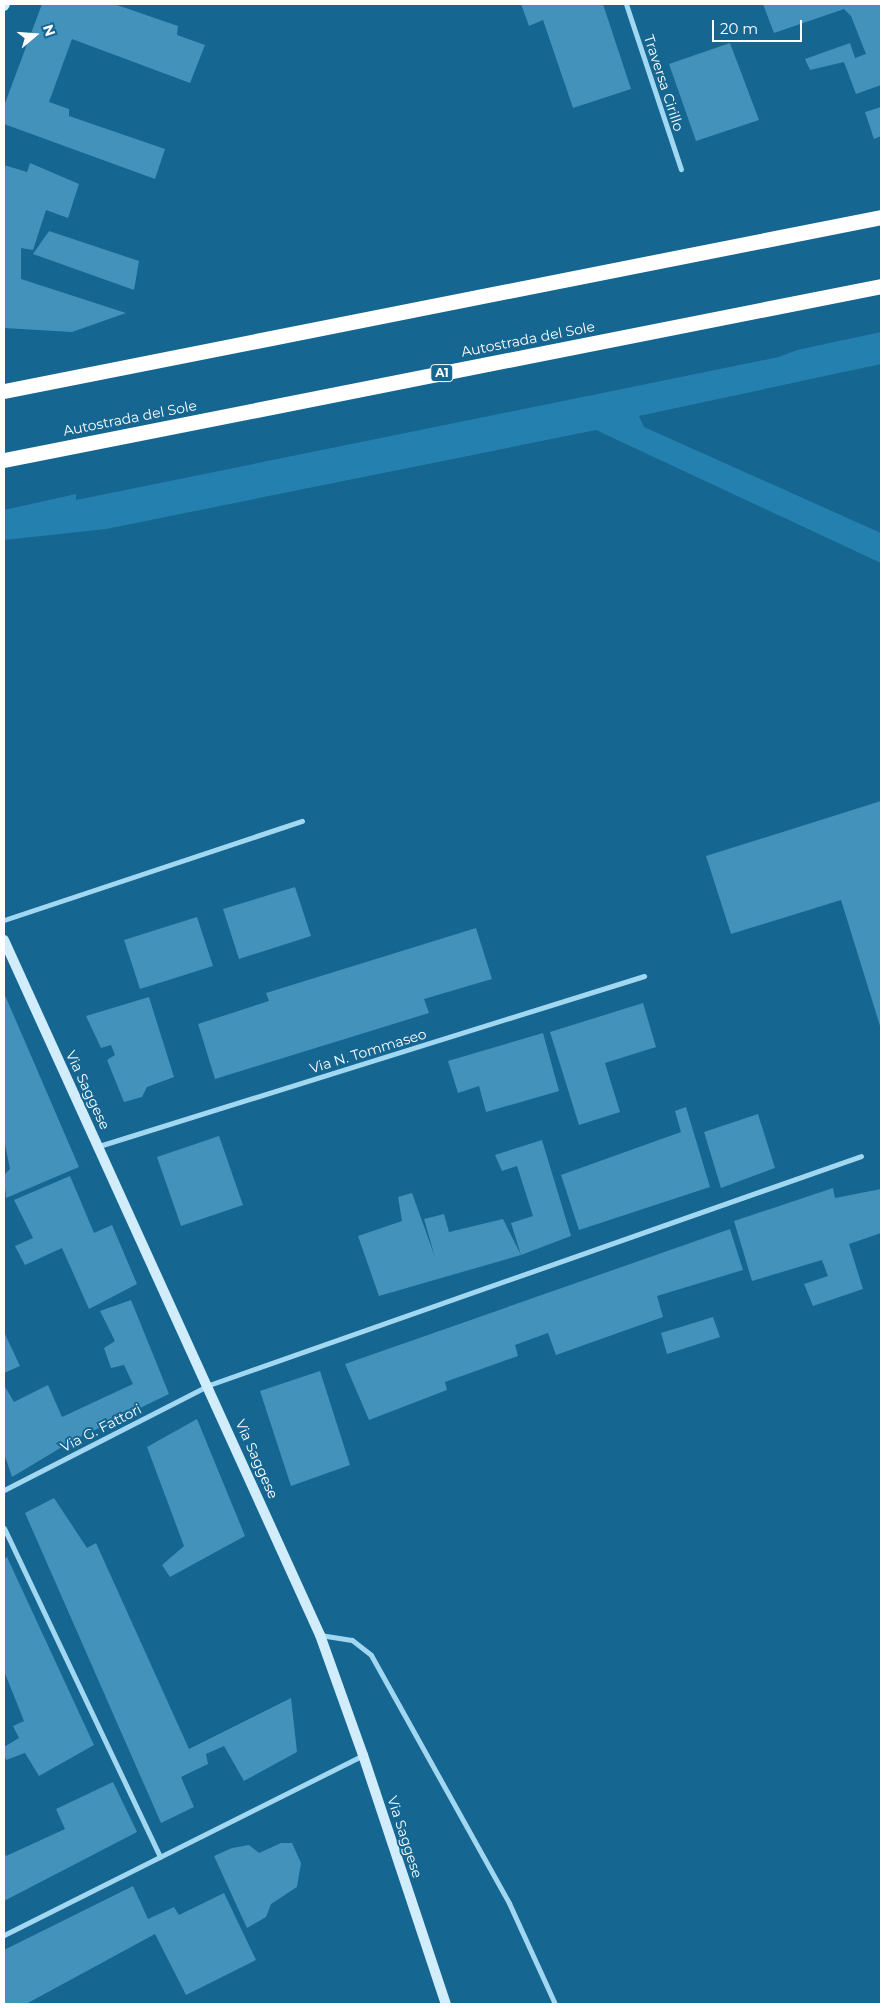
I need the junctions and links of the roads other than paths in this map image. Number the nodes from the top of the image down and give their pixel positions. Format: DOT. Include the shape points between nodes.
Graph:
graph roads {
  1 [pos="626,4"];
  2 [pos="681,170"];
  3 [pos="881,218"];
  4 [pos="881,286"];
  5 [pos="4,391"];
  6 [pos="4,460"];
  7 [pos="302,821"];
  8 [pos="4,920"];
  9 [pos="4,940"];
  10 [pos="644,976"];
  11 [pos="99,1146"];
  12 [pos="861,1156"];
  13 [pos="209,1385"];
  14 [pos="4,1490"];
  15 [pos="4,1528"];
  16 [pos="320,1635"];
  17 [pos="363,1755"];
  18 [pos="160,1857"];
  19 [pos="4,1935"];
  20 [pos="442,1993"];
  21 [pos="440,2004"];
  22 [pos="446,2004"];
  23 [pos="555,2004"];
  1 -- 2 [label="street, Traversa Cirillo"];
  3 -- 5 [label="highway"];
  4 -- 6 [label="highway, Autostrada del Sole / A1"];
  7 -- 8 [label="street"];
  9 -- 11 [label="main road, Via Saggese"];
  10 -- 11 [label="street, Via N. Tommaseo"];
  11 -- 13 [label="main road, Via Saggese"];
  12 -- 13 [label="street, Via G. Fattori"];
  13 -- 14 [label="street, Via G. Fattori"];
  13 -- 16 [label="main road, Via Saggese"];
  15 -- 18 [label="street"];
  16 -- 17 [label="main road, Via Saggese"];
  16 -- 23 [label="street" via="352,1640 371,1655 509,1903"];
  17 -- 18 [label="street"];
  17 -- 20 [label="main road, Via Saggese"];
  18 -- 19 [label="street"];
  20 -- 21 [label="street"];
  20 -- 22 [label="main road, Via Saggese"];
}
